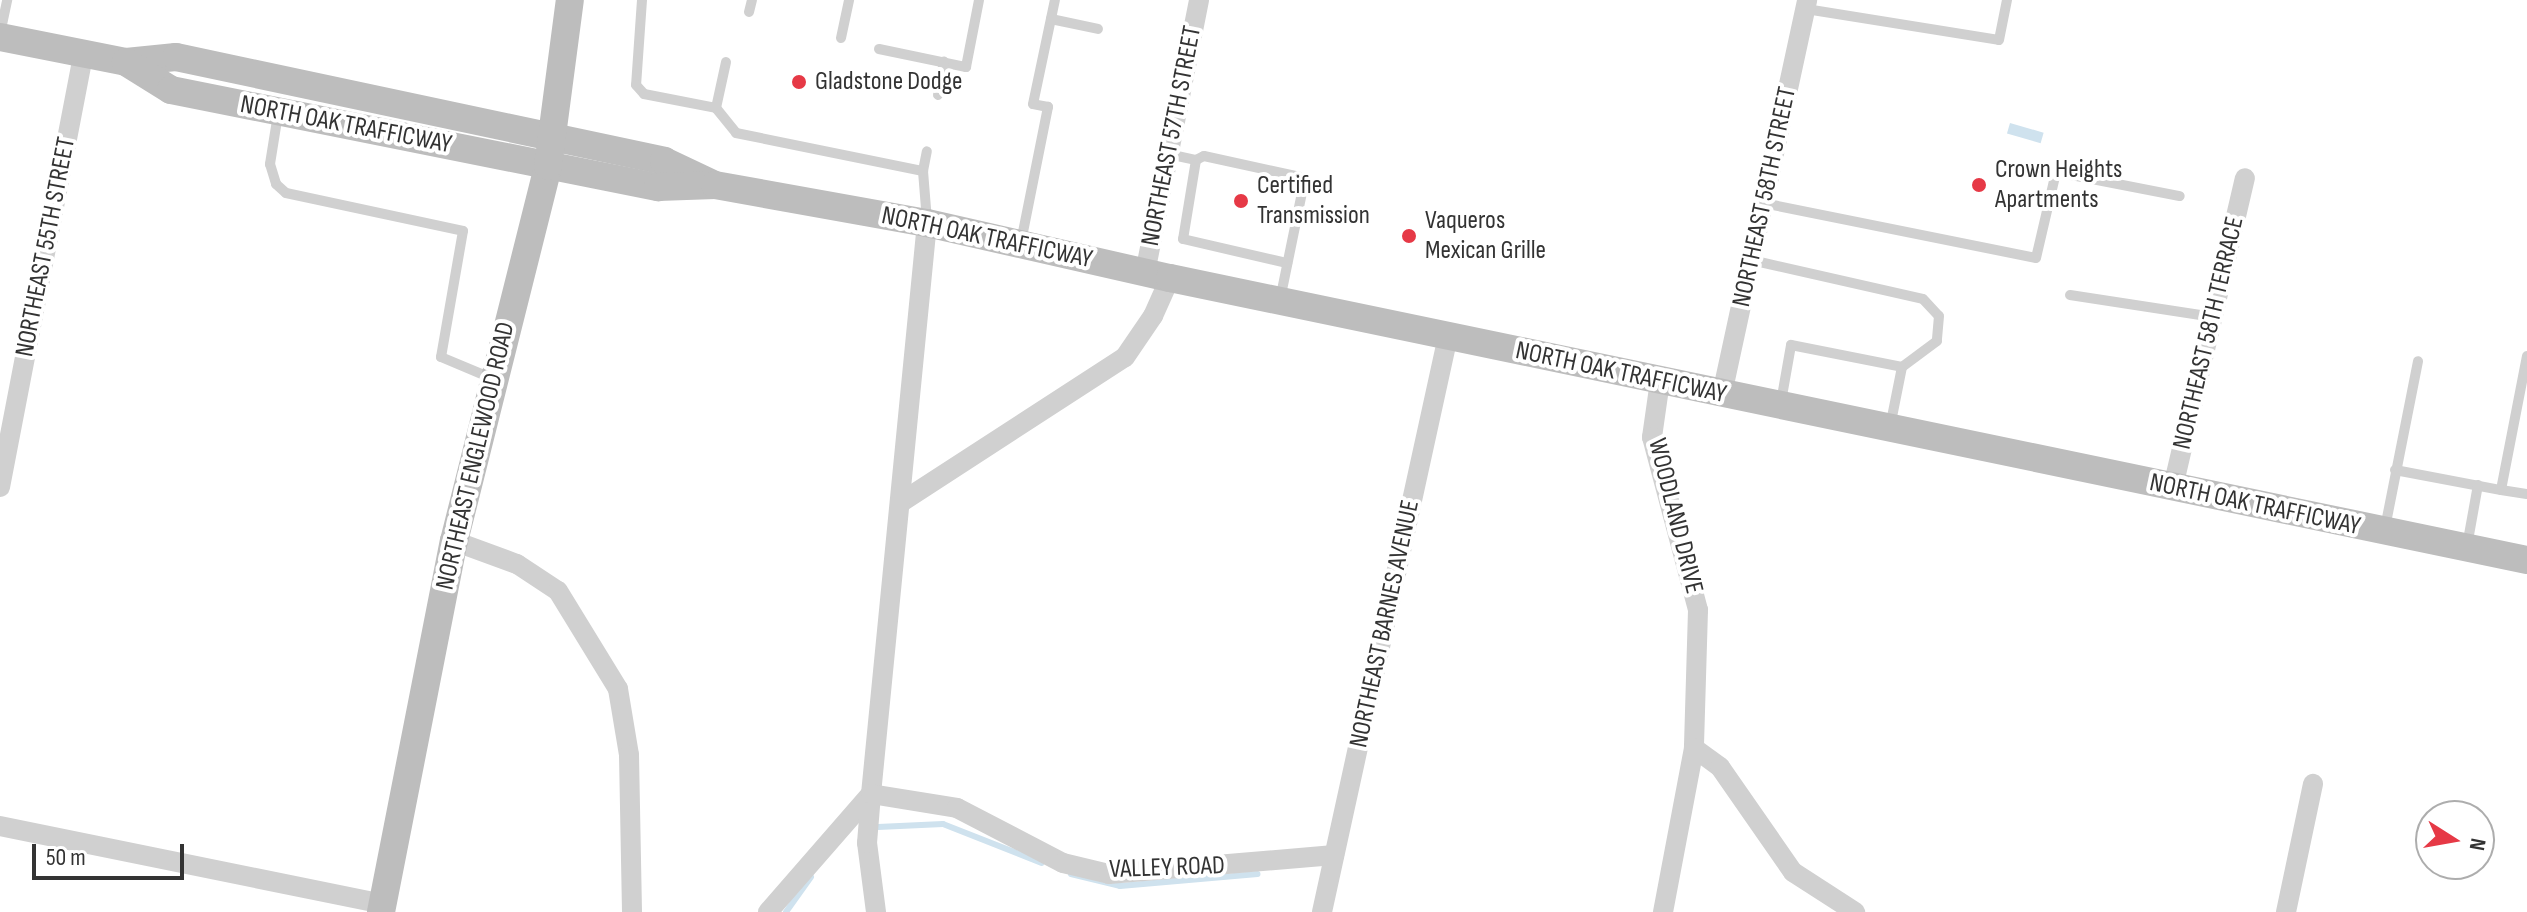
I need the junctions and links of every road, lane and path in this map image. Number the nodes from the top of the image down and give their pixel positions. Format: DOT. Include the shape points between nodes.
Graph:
graph roads {
  1 [pos="7,0"];
  2 [pos="570,0"];
  3 [pos="642,0"];
  4 [pos="752,0"];
  5 [pos="849,0"];
  6 [pos="979,0"];
  7 [pos="1055,0"];
  8 [pos="1199,0"];
  9 [pos="2007,0"];
  10 [pos="1806,5"];
  11 [pos="749,12"];
  12 [pos="1051,19"];
  13 [pos="1098,29"];
  14 [pos="0,37"];
  15 [pos="841,38"];
  16 [pos="879,49"];
  17 [pos="83,54"];
  18 [pos="126,62"];
  19 [pos="726,62"];
  20 [pos="944,62"];
  21 [pos="938,95"];
  22 [pos="716,108"];
  23 [pos="278,112"];
  24 [pos="552,136"];
  25 [pos="927,151"];
  26 [pos="1168,154"];
  27 [pos="1196,160"];
  28 [pos="548,166"];
  29 [pos="923,171"];
  30 [pos="2245,178"];
  31 [pos="715,185"];
  32 [pos="2180,196"];
  33 [pos="1763,203"];
  34 [pos="927,223"];
  35 [pos="1021,244"];
  36 [pos="1751,260"];
  37 [pos="1287,263"];
  38 [pos="1157,276"];
  39 [pos="2070,295"];
  40 [pos="1279,301"];
  41 [pos="2213,317"];
  42 [pos="1448,336"];
  43 [pos="2527,356"];
  44 [pos="2418,361"];
  45 [pos="1902,367"];
  46 [pos="492,379"];
  47 [pos="1660,381"];
  48 [pos="1722,394"];
  49 [pos="1780,406"];
  50 [pos="1890,429"];
  51 [pos="2395,470"];
  52 [pos="2478,485"];
  53 [pos="0,487"];
  54 [pos="2173,487"];
  55 [pos="2501,490"];
  56 [pos="2527,494"];
  57 [pos="900,503"];
  58 [pos="2384,532"];
  59 [pos="454,541"];
  60 [pos="2466,548"];
  61 [pos="2527,560"];
  62 [pos="1694,748"];
  63 [pos="2313,784"];
  64 [pos="871,794"];
  65 [pos="0,826"];
  66 [pos="1334,855"];
  67 [pos="382,908"];
  68 [pos="632,912"];
  69 [pos="768,912"];
  70 [pos="876,912"];
  71 [pos="1322,912"];
  72 [pos="1663,912"];
  73 [pos="1855,912"];
  74 [pos="2286,912"];
  1 -- 14 [label="lane"];
  2 -- 24 [label="main road, NORTHEAST ENGLEWOOD ROAD"];
  3 -- 22 [label="lane" via="636,85 644,94"];
  4 -- 11 [label="lane"];
  5 -- 15 [label="lane"];
  6 -- 20 [label="lane" via="966,67"];
  7 -- 12 [label="lane"];
  8 -- 26 [label="street, NORTHEAST 57TH STREET"];
  9 -- 10 [label="lane" via="1999,40"];
  10 -- 33 [label="street, NORTHEAST 58TH STREET"];
  12 -- 13 [label="lane"];
  12 -- 35 [label="lane" via="1033,104 1048,107"];
  14 -- 17 [label="main road, NORTH OAK TRAFFICWAY"];
  16 -- 20 [label="lane"];
  17 -- 18 [label="main road, NORTH OAK TRAFFICWAY"];
  17 -- 53 [label="street, NORTHEAST 55TH STREET"];
  18 -- 23 [label="main road, NORTH OAK TRAFFICWAY" via="171,90"];
  18 -- 24 [label="main road, NORTH OAK TRAFFICWAY" via="176,57"];
  19 -- 22 [label="lane"];
  20 -- 21 [label="lane"];
  22 -- 29 [label="lane" via="736,133"];
  23 -- 28 [label="main road, NORTH OAK TRAFFICWAY"];
  23 -- 46 [label="lane" via="270,164 276,184 286,193 463,231 441,357"];
  24 -- 28 [label="main road, NORTHEAST ENGLEWOOD ROAD"];
  24 -- 31 [label="main road, NORTH OAK TRAFFICWAY" via="664,161"];
  25 -- 29 [label="lane"];
  26 -- 27 [label="lane"];
  26 -- 38 [label="street, NORTHEAST 57TH STREET"];
  27 -- 37 [label="lane" via="1183,239"];
  27 -- 37 [label="lane" via="1204,156 1305,178"];
  28 -- 31 [label="main road, NORTH OAK TRAFFICWAY" via="658,187"];
  28 -- 46 [label="main road, NORTHEAST ENGLEWOOD ROAD"];
  29 -- 34 [label="lane"];
  30 -- 41 [label="street, NORTHEAST 58TH TERRACE"];
  31 -- 34 [label="main road, NORTH OAK TRAFFICWAY"];
  32 -- 33 [label="lane" via="2056,172 2036,258"];
  33 -- 36 [label="street, NORTHEAST 58TH STREET"];
  34 -- 35 [label="main road, NORTH OAK TRAFFICWAY"];
  34 -- 57 [label="street"];
  35 -- 38 [label="main road, NORTH OAK TRAFFICWAY"];
  36 -- 45 [label="lane" via="1923,299 1939,316 1937,341"];
  36 -- 48 [label="street, NORTHEAST 58TH STREET"];
  37 -- 40 [label="lane"];
  38 -- 40 [label="main road, NORTH OAK TRAFFICWAY"];
  38 -- 57 [label="street, NORTHEAST 57TH STREET" via="1153,316 1125,357"];
  39 -- 41 [label="lane"];
  40 -- 42 [label="main road, NORTH OAK TRAFFICWAY"];
  41 -- 54 [label="street, NORTHEAST 58TH TERRACE"];
  42 -- 47 [label="main road, NORTH OAK TRAFFICWAY"];
  42 -- 66 [label="street, NORTHEAST BARNES AVENUE"];
  43 -- 55 [label="lane"];
  44 -- 51 [label="lane"];
  45 -- 49 [label="lane" via="1791,345"];
  45 -- 50 [label="lane"];
  46 -- 59 [label="main road, NORTHEAST ENGLEWOOD ROAD"];
  47 -- 48 [label="main road, NORTH OAK TRAFFICWAY"];
  47 -- 62 [label="street, WOODLAND DRIVE" via="1652,437 1698,610"];
  48 -- 49 [label="main road, NORTH OAK TRAFFICWAY"];
  49 -- 50 [label="main road, NORTH OAK TRAFFICWAY"];
  50 -- 54 [label="main road, NORTH OAK TRAFFICWAY"];
  51 -- 52 [label="lane"];
  51 -- 58 [label="lane"];
  52 -- 55 [label="lane"];
  52 -- 60 [label="lane"];
  54 -- 58 [label="main road, NORTH OAK TRAFFICWAY"];
  55 -- 56 [label="lane"];
  57 -- 64 [label="street"];
  58 -- 60 [label="main road, NORTH OAK TRAFFICWAY"];
  59 -- 67 [label="main road, NORTHEAST ENGLEWOOD ROAD"];
  59 -- 68 [label="street" via="517,564 558,591 618,689 629,755"];
  60 -- 61 [label="main road, NORTH OAK TRAFFICWAY"];
  62 -- 72 [label="street, WOODLAND DRIVE"];
  62 -- 73 [label="street" via="1720,767 1793,872"];
  63 -- 74 [label="street"];
  64 -- 66 [label="street, VALLEY ROAD" via="957,808 1063,863 1109,874"];
  64 -- 69 [label="street"];
  64 -- 70 [label="street" via="867,843"];
  65 -- 67 [label="street"];
  66 -- 71 [label="street, NORTHEAST BARNES AVENUE"];
}
